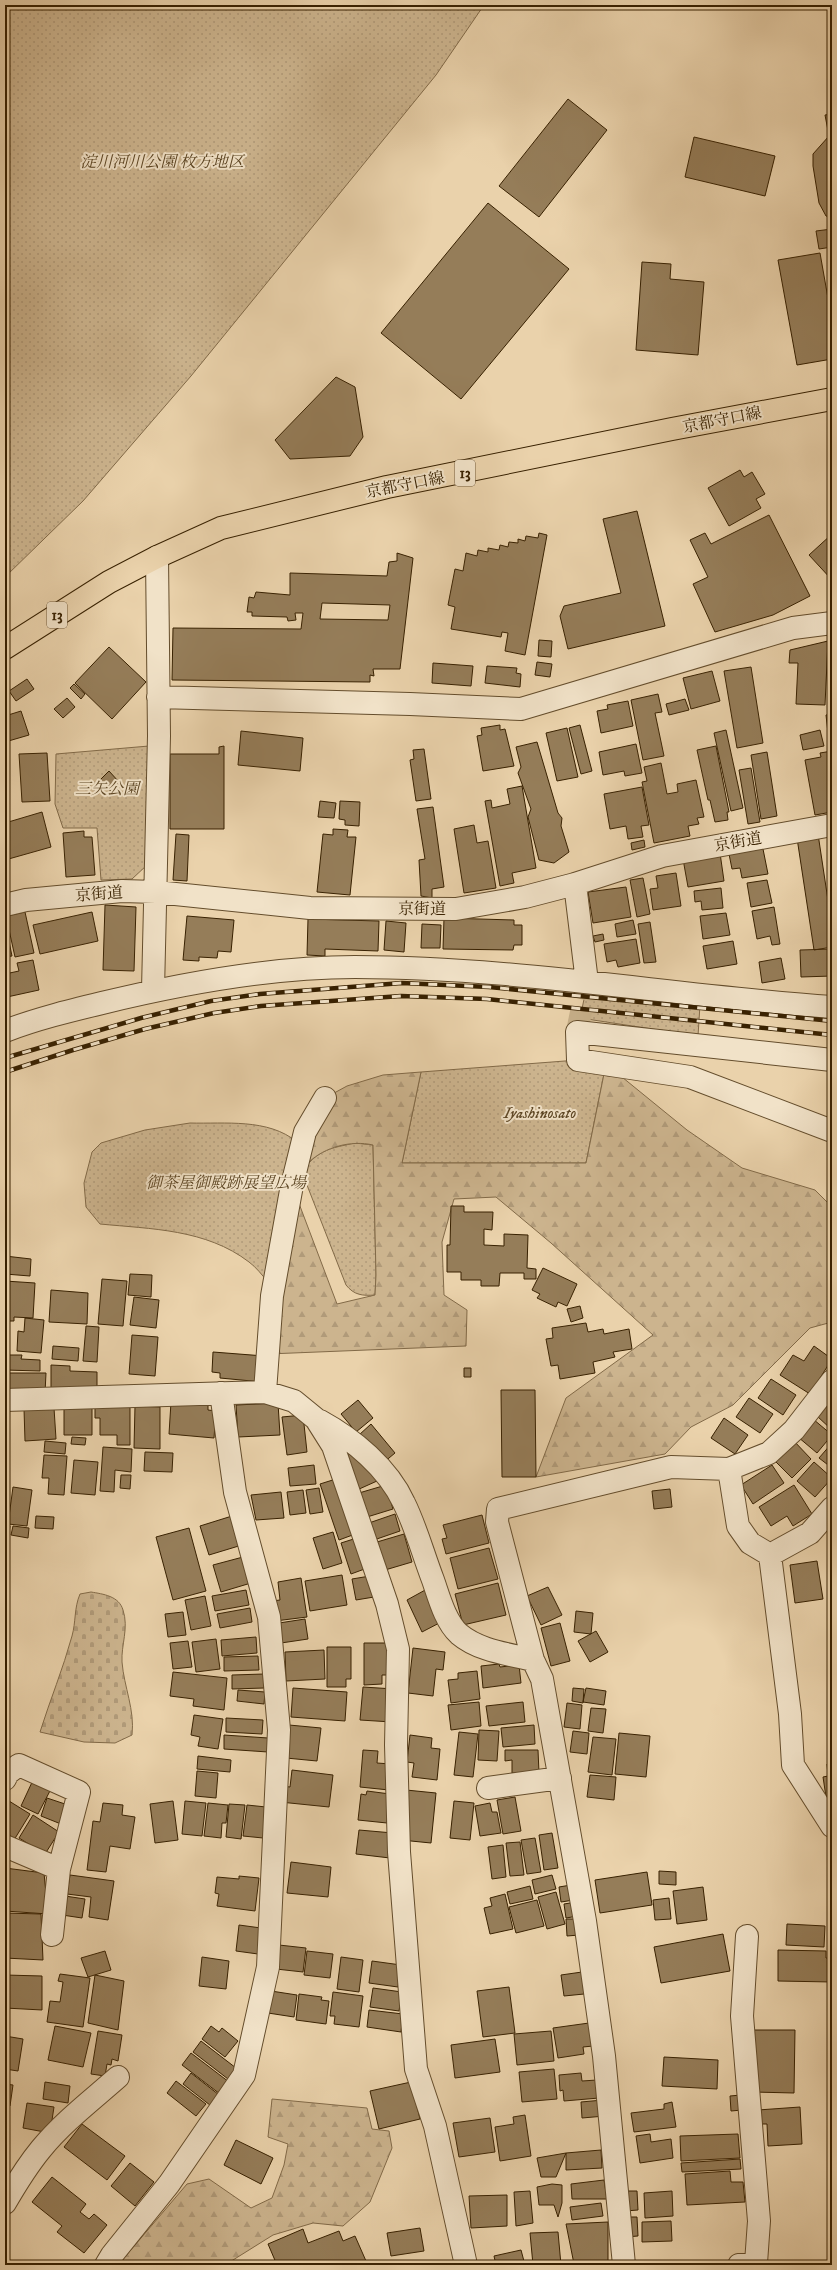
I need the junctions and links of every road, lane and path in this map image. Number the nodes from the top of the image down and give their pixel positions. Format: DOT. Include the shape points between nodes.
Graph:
graph roads {
  1 [pos="832,400"];
  2 [pos="157,557"];
  3 [pos="832,623"];
  4 [pos="5,648"];
  5 [pos="158,697"];
  6 [pos="832,825"];
  7 [pos="575,884"];
  8 [pos="156,892"];
  9 [pos="5,905"];
  10 [pos="587,982"];
  11 [pos="153,990"];
  12 [pos="832,1007"];
  13 [pos="5,1031"];
  14 [pos="832,1060"];
  15 [pos="325,1098"];
  16 [pos="832,1131"];
  17 [pos="832,1381"];
  18 [pos="265,1392"];
  19 [pos="221,1393"];
  20 [pos="5,1400"];
  21 [pos="316,1418"];
  22 [pos="729,1469"];
  23 [pos="832,1508"];
  24 [pos="770,1555"];
  25 [pos="533,1660"];
  26 [pos="560,1778"];
  27 [pos="5,1779"];
  28 [pos="488,1788"];
  29 [pos="832,1826"];
  30 [pos="5,1846"];
  31 [pos="60,1869"];
  32 [pos="52,1934"];
  33 [pos="747,1936"];
  34 [pos="118,2077"];
  35 [pos="5,2203"];
  36 [pos="106,2265"];
  37 [pos="466,2265"];
  38 [pos="624,2265"];
  39 [pos="739,2265"];
  1 -- 2 [label="main road, 京都守口線 / 13" via="672,429 387,487 221,528"];
  2 -- 4 [label="main road, 京都守口線 / 13" via="109,582"];
  2 -- 5 [label="street"];
  3 -- 5 [label="street" via="793,628 521,709"];
  5 -- 8 [label="street"];
  6 -- 7 [label="street, 京街道" via="662,856"];
  7 -- 8 [label="street, 京街道" via="456,909 310,908"];
  7 -- 10 [label="street"];
  8 -- 9 [label="street, 京街道" via="115,892 26,900"];
  8 -- 11 [label="street"];
  10 -- 11 [label="street" via="441,970 354,967 253,974"];
  10 -- 12 [label="street" via="746,1001"];
  11 -- 13 [label="street"];
  14 -- 16 [label="street" via="577,1032 578,1060 690,1077"];
  15 -- 18 [label="street" via="305,1132 292,1184 272,1296"];
  17 -- 22 [label="street" via="794,1430 769,1453"];
  18 -- 19 [label="street"];
  18 -- 21 [label="street" via="294,1401"];
  19 -- 20 [label="street"];
  19 -- 36 [label="street" via="235,1492 269,1617 279,1730 268,1966 244,2075 169,2184"];
  21 -- 25 [label="street" via="357,1447 390,1479 404,1502 443,1606 460,1634 488,1649"];
  21 -- 37 [label="street" via="333,1446 386,1604 398,1649 396,1745 399,1852 416,2069 435,2126"];
  22 -- 24 [label="street" via="738,1526 750,1542"];
  22 -- 25 [label="street" via="671,1467 498,1509 497,1522"];
  23 -- 24 [label="street" via="810,1533"];
  24 -- 29 [label="street" via="790,1714 793,1765"];
  25 -- 26 [label="street" via="542,1679"];
  26 -- 28 [label="street"];
  26 -- 38 [label="street" via="582,1898 604,2056"];
  27 -- 31 [label="street" via="8,1773 19,1765 79,1792"];
  30 -- 31 [label="street"];
  31 -- 32 [label="street"];
  33 -- 39 [label="street" via="742,2016 759,2221 756,2263"];
  34 -- 35 [label="street" via="42,2148 19,2178"];
}
